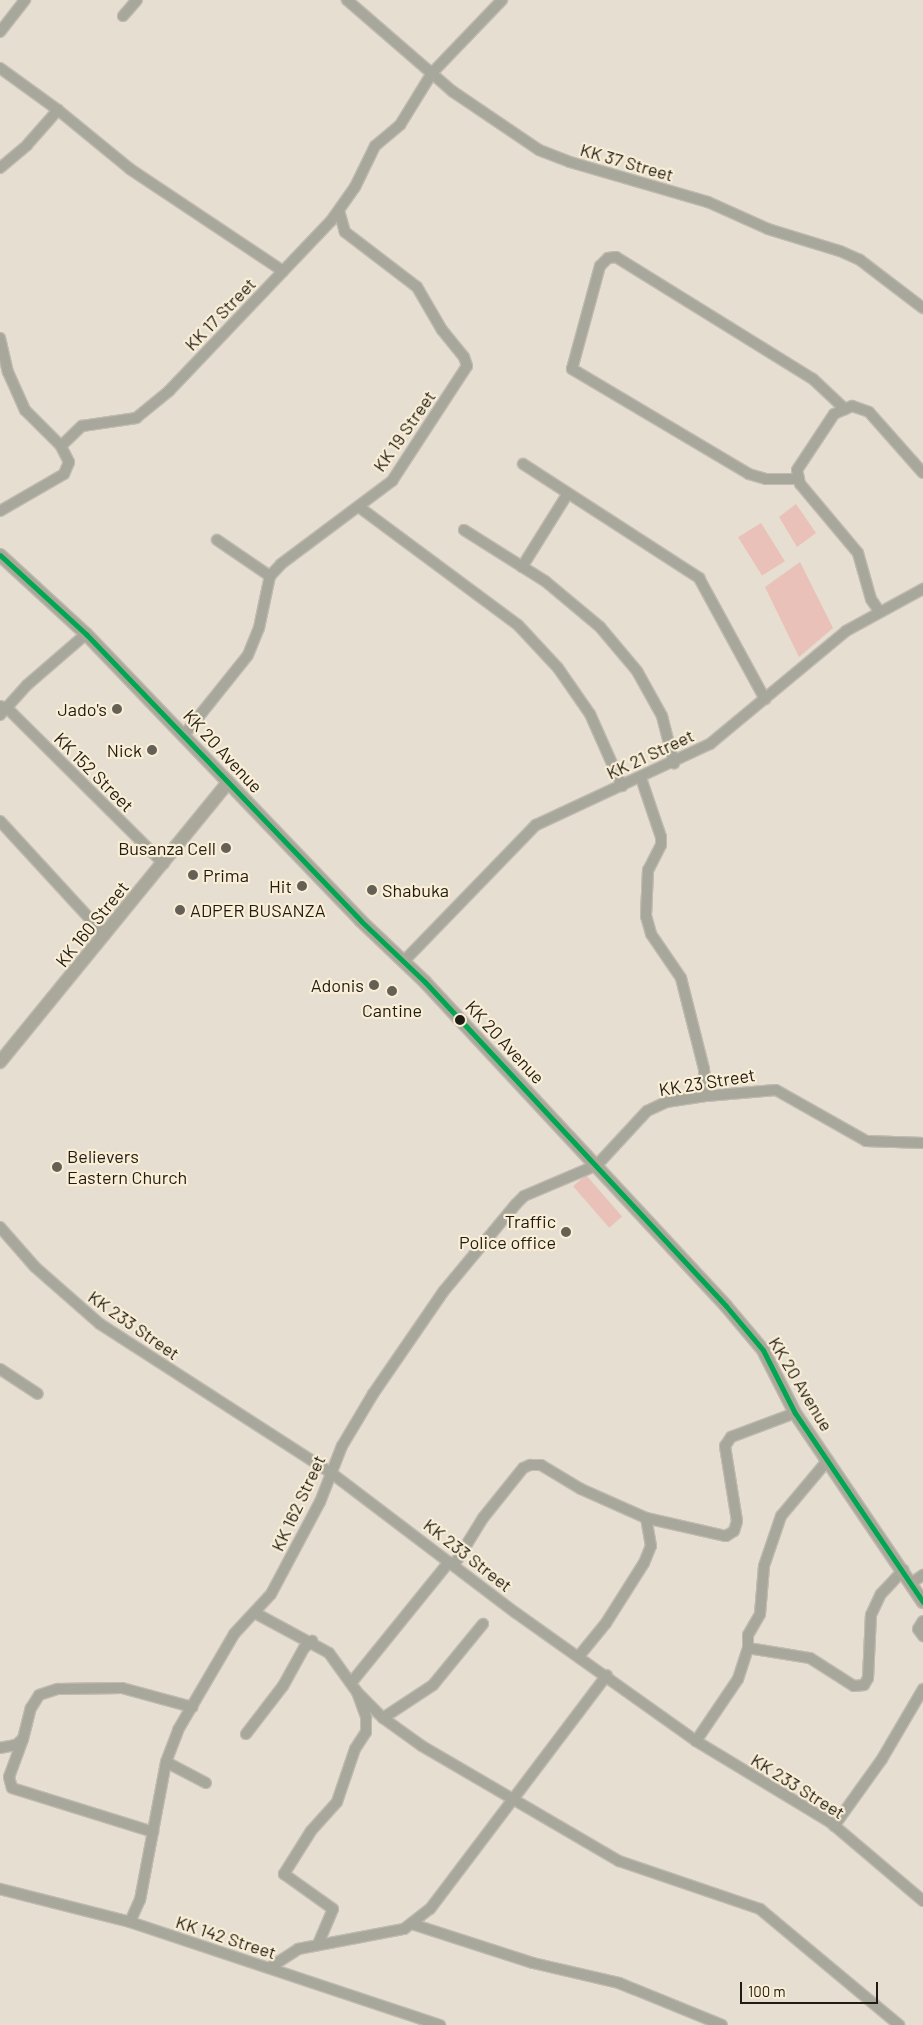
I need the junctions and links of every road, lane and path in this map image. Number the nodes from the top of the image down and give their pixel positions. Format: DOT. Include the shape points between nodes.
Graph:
graph roads {
  1 [pos="25,0"];
  2 [pos="137,0"];
  3 [pos="347,0"];
  4 [pos="502,0"];
  5 [pos="123,16"];
  6 [pos="0,32"];
  7 [pos="0,68"];
  8 [pos="432,73"];
  9 [pos="58,110"];
  10 [pos="0,168"];
  11 [pos="339,211"];
  12 [pos="283,271"];
  13 [pos="923,308"];
  14 [pos="0,338"];
  15 [pos="845,409"];
  16 [pos="61,446"];
  17 [pos="523,464"];
  18 [pos="923,473"];
  19 [pos="799,479"];
  20 [pos="568,493"];
  21 [pos="359,507"];
  22 [pos="0,511"];
  23 [pos="464,530"];
  24 [pos="217,540"];
  25 [pos="0,555"];
  26 [pos="522,567"];
  27 [pos="270,576"];
  28 [pos="923,589"];
  29 [pos="879,610"];
  30 [pos="86,634"];
  31 [pos="765,699"];
  32 [pos="2,710"];
  33 [pos="184,735"];
  34 [pos="674,763"];
  35 [pos="641,778"];
  36 [pos="228,782"];
  37 [pos="622,786"];
  38 [pos="0,821"];
  39 [pos="164,864"];
  40 [pos="104,935"];
  41 [pos="404,961"];
  42 [pos="0,1062"];
  43 [pos="706,1096"];
  44 [pos="923,1143"];
  45 [pos="597,1165"];
  46 [pos="0,1227"];
  47 [pos="0,1369"];
  48 [pos="38,1394"];
  49 [pos="795,1413"];
  50 [pos="828,1460"];
  51 [pos="330,1472"];
  52 [pos="646,1518"];
  53 [pos="452,1563"];
  54 [pos="903,1570"];
  55 [pos="923,1575"];
  56 [pos="910,1584"];
  57 [pos="923,1602"];
  58 [pos="255,1613"];
  59 [pos="923,1621"];
  60 [pos="482,1624"];
  61 [pos="923,1636"];
  62 [pos="312,1642"];
  63 [pos="748,1648"];
  64 [pos="579,1656"];
  65 [pos="607,1675"];
  66 [pos="354,1687"];
  67 [pos="923,1689"];
  68 [pos="192,1707"];
  69 [pos="383,1718"];
  70 [pos="246,1734"];
  71 [pos="23,1739"];
  72 [pos="696,1741"];
  73 [pos="0,1748"];
  74 [pos="166,1762"];
  75 [pos="206,1783"];
  76 [pos="514,1801"];
  77 [pos="834,1826"];
  78 [pos="152,1832"];
  79 [pos="0,1888"];
  80 [pos="923,1901"];
  81 [pos="130,1922"];
  82 [pos="412,1924"];
  83 [pos="318,1945"];
  84 [pos="269,1968"];
  85 [pos="440,2025"];
  86 [pos="722,2025"];
  87 [pos="899,2025"];
  1 -- 6 [label="street"];
  2 -- 5 [label="street"];
  3 -- 8 [label="street, KK 37 Street"];
  4 -- 8 [label="street, KK 17 Street"];
  7 -- 9 [label="street"];
  8 -- 11 [label="street, KK 17 Street" via="400,125 375,146"];
  8 -- 13 [label="street, KK 37 Street" via="473,106 539,150 708,202 768,229 846,253 886,278"];
  9 -- 10 [label="street"];
  9 -- 12 [label="street" via="130,169"];
  11 -- 12 [label="street, KK 17 Street"];
  11 -- 21 [label="street, KK 19 Street" via="345,232 417,287 467,364 396,475"];
  12 -- 16 [label="street, KK 17 Street" via="150,410 136,418 107,425 87,423"];
  14 -- 16 [label="street" via="8,372 25,410"];
  15 -- 18 [label="street" via="852,406 869,412"];
  15 -- 19 [label="street" via="834,414 797,470"];
  15 -- 19 [label="street" via="800,370 616,257 608,258 600,266 572,369 749,474 766,479"];
  16 -- 22 [label="street" via="69,462 64,474"];
  17 -- 20 [label="street"];
  19 -- 29 [label="street" via="858,553 871,599"];
  20 -- 26 [label="street"];
  20 -- 31 [label="street" via="700,578"];
  21 -- 27 [label="street, KK 19 Street" via="281,564"];
  21 -- 37 [label="street" via="518,625 558,668 585,706"];
  23 -- 26 [label="street"];
  24 -- 27 [label="street"];
  25 -- 30 [label="main road, KK 20 Avenue"];
  26 -- 34 [label="street" via="544,581 600,628 637,671 662,716"];
  27 -- 33 [label="street" via="259,628 248,655"];
  28 -- 29 [label="street, KK 21 Street"];
  29 -- 31 [label="street, KK 21 Street" via="846,631"];
  30 -- 32 [label="street"];
  30 -- 33 [label="main road, KK 20 Avenue"];
  31 -- 34 [label="street, KK 21 Street" via="710,744"];
  32 -- 39 [label="street, KK 152 Street"];
  33 -- 36 [label="main road, KK 20 Avenue"];
  34 -- 35 [label="street, KK 21 Street"];
  35 -- 37 [label="street, KK 21 Street"];
  35 -- 43 [label="street" via="661,838 648,870 646,916 651,934 684,988 704,1069"];
  36 -- 39 [label="main road, KK 160 Street"];
  36 -- 41 [label="main road, KK 20 Avenue" via="361,921"];
  37 -- 41 [label="street, KK 21 Street" via="536,825"];
  38 -- 40 [label="street"];
  39 -- 40 [label="main road, KK 160 Street"];
  40 -- 42 [label="main road, KK 160 Street"];
  41 -- 45 [label="main road, KK 20 Avenue"];
  43 -- 44 [label="street, KK 23 Street" via="776,1090 866,1141"];
  43 -- 45 [label="street, KK 23 Street" via="666,1102 647,1111"];
  45 -- 49 [label="main road, KK 20 Avenue" via="762,1350"];
  45 -- 51 [label="street, KK 162 Street" via="524,1196 516,1204 425,1316 373,1394"];
  46 -- 51 [label="street, KK 233 Street" via="36,1267 100,1324"];
  47 -- 48 [label="street"];
  49 -- 50 [label="main road, KK 20 Avenue"];
  49 -- 52 [label="street" via="731,1437 726,1446 737,1521 734,1531 726,1536"];
  50 -- 54 [label="main road, KK 20 Avenue"];
  50 -- 63 [label="street" via="781,1516 764,1566 760,1614 748,1635"];
  51 -- 53 [label="street, KK 233 Street"];
  51 -- 58 [label="street, KK 162 Street" via="301,1541 271,1594"];
  52 -- 53 [label="street" via="581,1488 541,1465 526,1465"];
  52 -- 64 [label="street" via="651,1546 644,1563 606,1623"];
  53 -- 64 [label="street, KK 233 Street"];
  53 -- 66 [label="street"];
  54 -- 56 [label="main road, KK 20 Avenue"];
  54 -- 63 [label="street" via="884,1590 871,1615 868,1678 864,1685 854,1686 810,1658"];
  55 -- 56 [label="street"];
  56 -- 57 [label="main road, KK 20 Avenue"];
  58 -- 62 [label="street"];
  58 -- 68 [label="street, KK 162 Street" via="234,1634"];
  59 -- 61 [label="street" via="918,1629"];
  60 -- 69 [label="street" via="465,1650 432,1685"];
  62 -- 66 [label="street" via="329,1653"];
  62 -- 70 [label="street" via="304,1648 283,1686"];
  63 -- 72 [label="street" via="738,1679"];
  64 -- 65 [label="street, KK 233 Street"];
  65 -- 72 [label="street, KK 233 Street"];
  65 -- 76 [label="street"];
  66 -- 69 [label="street"];
  66 -- 83 [label="street" via="366,1717 366,1732 355,1749 337,1802 311,1830 284,1874 333,1909"];
  67 -- 77 [label="street" via="882,1759"];
  68 -- 71 [label="street" via="122,1688 58,1689 39,1695 31,1708"];
  68 -- 74 [label="street, KK 162 Street" via="178,1730"];
  69 -- 76 [label="street"];
  71 -- 73 [label="street" via="16,1745"];
  71 -- 78 [label="street" via="9,1777 12,1788"];
  72 -- 77 [label="street, KK 233 Street"];
  74 -- 75 [label="street"];
  74 -- 78 [label="street, KK 162 Street"];
  76 -- 82 [label="street" via="430,1909"];
  76 -- 87 [label="street" via="619,1861 760,1908"];
  77 -- 80 [label="street, KK 233 Street"];
  78 -- 81 [label="street, KK 162 Street" via="140,1900"];
  79 -- 81 [label="street, KK 142 Street"];
  81 -- 84 [label="street, KK 142 Street"];
  82 -- 83 [label="street" via="404,1929"];
  82 -- 86 [label="street" via="533,1963 619,1983"];
  83 -- 84 [label="street" via="298,1949"];
  84 -- 85 [label="street, KK 142 Street"];
}
